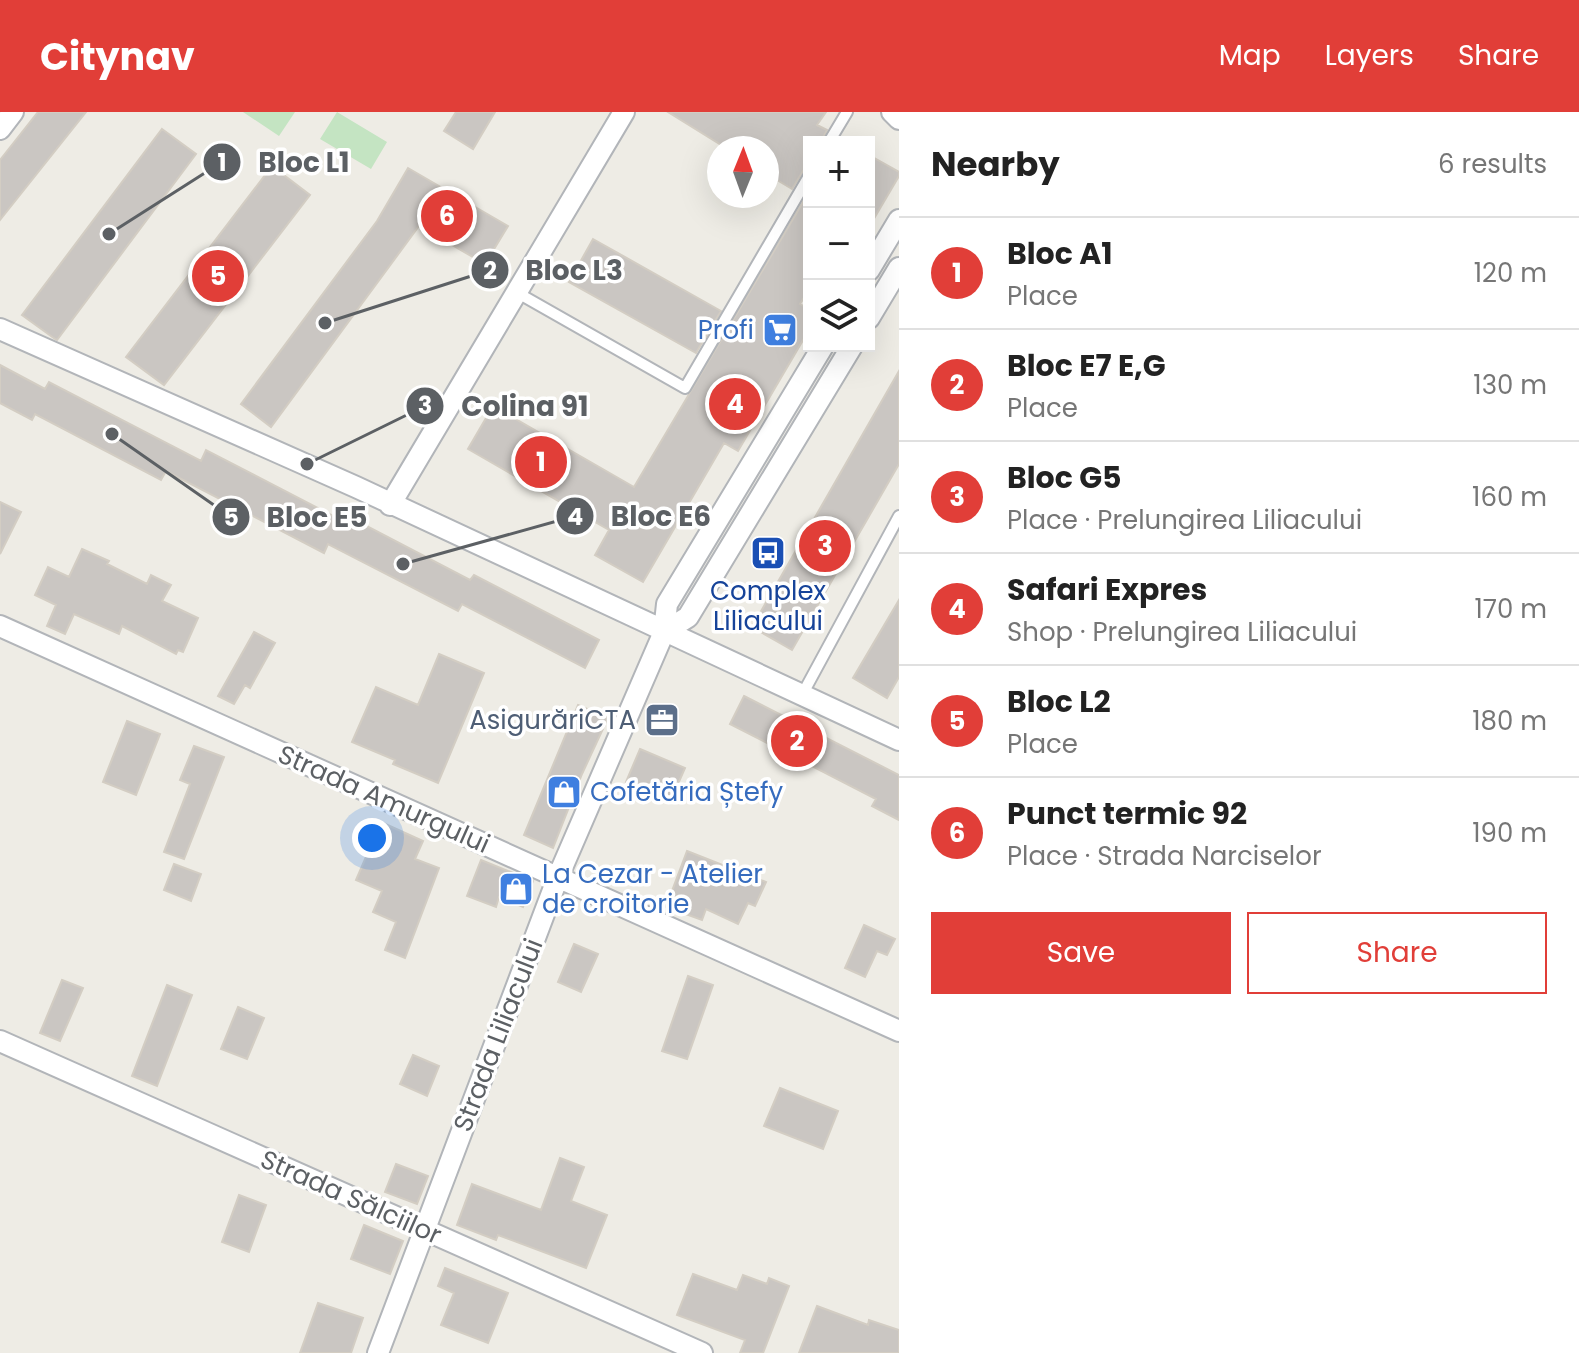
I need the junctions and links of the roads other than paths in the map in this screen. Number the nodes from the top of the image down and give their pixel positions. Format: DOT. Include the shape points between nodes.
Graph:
graph roads {
  1 [pos="13,112"];
  2 [pos="624,112"];
  3 [pos="847,112"];
  4 [pos="892,112"];
  5 [pos="899,119"];
  6 [pos="0,129"];
  7 [pos="833,136"];
  8 [pos="803,186"];
  9 [pos="899,220"];
  10 [pos="875,260"];
  11 [pos="899,268"];
  12 [pos="516,292"];
  13 [pos="875,308"];
  14 [pos="0,329"];
  15 [pos="819,352"];
  16 [pos="848,352"];
  17 [pos="390,505"];
  18 [pos="899,516"];
  19 [pos="0,626"];
  20 [pos="664,632"];
  21 [pos="802,695"];
  22 [pos="899,740"];
  23 [pos="558,877"];
  24 [pos="899,1031"];
  25 [pos="0,1041"];
  26 [pos="425,1230"];
  27 [pos="378,1353"];
  28 [pos="702,1353"];
  1 -- 6 [label="street"];
  2 -- 12 [label="street"];
  3 -- 7 [label="lane"];
  4 -- 5 [label="street"];
  8 -- 12 [label="lane" via="685,388"];
  9 -- 10 [label="street"];
  11 -- 13 [label="street"];
  12 -- 17 [label="street"];
  14 -- 17 [label="street"];
  15 -- 20 [label="street, Strada Liliacului" via="667,604"];
  16 -- 20 [label="street" via="688,617"];
  17 -- 20 [label="street"];
  18 -- 21 [label="lane"];
  19 -- 23 [label="street, Strada Amurgului"];
  20 -- 21 [label="street"];
  20 -- 23 [label="street, Strada Liliacului"];
  21 -- 22 [label="street"];
  23 -- 24 [label="street, Strada Amurgului"];
  23 -- 26 [label="street, Strada Liliacului"];
  25 -- 26 [label="street, Strada Sălciilor"];
  26 -- 27 [label="street, Strada Liliacului"];
  26 -- 28 [label="street, Strada Sălciilor"];
}
